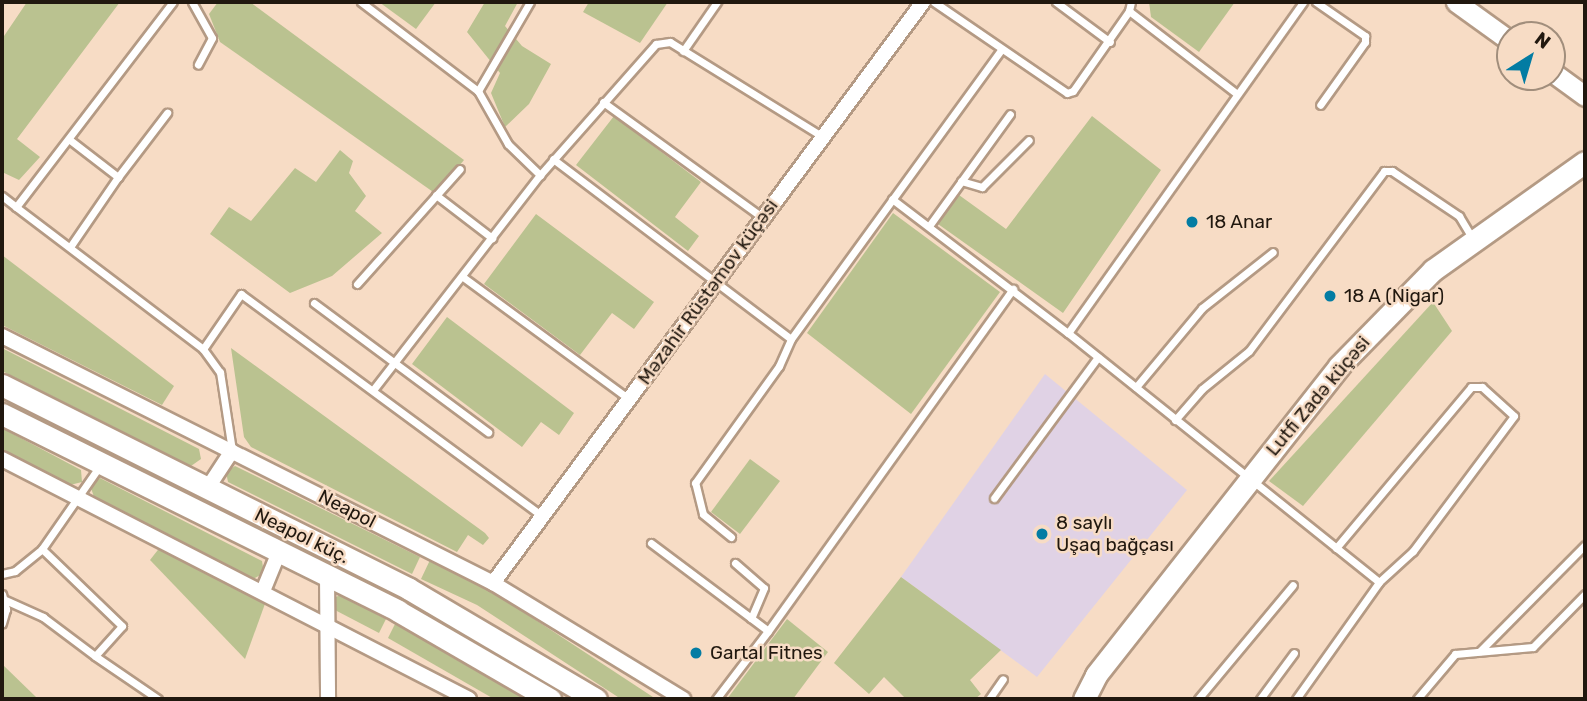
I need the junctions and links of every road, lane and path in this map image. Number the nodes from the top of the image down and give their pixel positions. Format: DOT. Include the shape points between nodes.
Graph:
graph roads {
  1 [pos="173,2"];
  2 [pos="192,2"];
  3 [pos="361,2"];
  4 [pos="530,2"];
  5 [pos="718,2"];
  6 [pos="923,2"];
  7 [pos="934,2"];
  8 [pos="1056,2"];
  9 [pos="1131,2"];
  10 [pos="1303,2"];
  11 [pos="1316,2"];
  12 [pos="1467,5"];
  13 [pos="1129,11"];
  14 [pos="1496,29"];
  15 [pos="1110,42"];
  16 [pos="683,51"];
  17 [pos="1000,51"];
  18 [pos="198,64"];
  19 [pos="1566,82"];
  20 [pos="478,91"];
  21 [pos="1236,93"];
  22 [pos="1585,96"];
  23 [pos="603,102"];
  24 [pos="1320,105"];
  25 [pos="167,113"];
  26 [pos="1010,114"];
  27 [pos="823,137"];
  28 [pos="69,140"];
  29 [pos="1029,140"];
  30 [pos="553,159"];
  31 [pos="1585,162"];
  32 [pos="460,169"];
  33 [pos="540,175"];
  34 [pos="118,177"];
  35 [pos="961,181"];
  36 [pos="436,195"];
  37 [pos="2,196"];
  38 [pos="892,199"];
  39 [pos="16,207"];
  40 [pos="763,218"];
  41 [pos="929,226"];
  42 [pos="492,238"];
  43 [pos="1472,239"];
  44 [pos="69,247"];
  45 [pos="1273,252"];
  46 [pos="463,277"];
  47 [pos="716,281"];
  48 [pos="357,284"];
  49 [pos="1013,289"];
  50 [pos="314,303"];
  51 [pos="1068,333"];
  52 [pos="2,336"];
  53 [pos="791,339"];
  54 [pos="203,349"];
  55 [pos="1098,357"];
  56 [pos="396,361"];
  57 [pos="2,386"];
  58 [pos="1136,387"];
  59 [pos="373,390"];
  60 [pos="629,399"];
  61 [pos="2,414"];
  62 [pos="1175,420"];
  63 [pos="488,432"];
  64 [pos="232,451"];
  65 [pos="2,458"];
  66 [pos="101,463"];
  67 [pos="1250,478"];
  68 [pos="207,489"];
  69 [pos="77,495"];
  70 [pos="994,498"];
  71 [pos="543,516"];
  72 [pos="731,537"];
  73 [pos="652,543"];
  74 [pos="1585,545"];
  75 [pos="1336,548"];
  76 [pos="42,549"];
  77 [pos="279,552"];
  78 [pos="735,563"];
  79 [pos="2,574"];
  80 [pos="327,576"];
  81 [pos="1380,582"];
  82 [pos="494,583"];
  83 [pos="1293,585"];
  84 [pos="263,591"];
  85 [pos="1585,594"];
  86 [pos="3,596"];
  87 [pos="751,618"];
  88 [pos="2,623"];
  89 [pos="327,624"];
  90 [pos="768,631"];
  91 [pos="1479,651"];
  92 [pos="1294,653"];
  93 [pos="95,656"];
  94 [pos="1096,676"];
  95 [pos="1003,679"];
  96 [pos="331,697"];
  97 [pos="158,699"];
  98 [pos="469,699"];
  99 [pos="550,699"];
  100 [pos="596,699"];
  101 [pos="683,699"];
  102 [pos="716,699"];
  103 [pos="989,699"];
  104 [pos="1068,699"];
  105 [pos="1084,699"];
  106 [pos="1198,699"];
  107 [pos="1260,699"];
  108 [pos="1296,699"];
  109 [pos="1417,699"];
  1 -- 28 [label="lane"];
  2 -- 18 [label="lane" via="212,38"];
  3 -- 20 [label="lane"];
  4 -- 20 [label="lane"];
  5 -- 16 [label="lane"];
  6 -- 27 [label="street, Məzahir Rüstəmov küçəsi"];
  7 -- 17 [label="lane"];
  8 -- 15 [label="lane"];
  9 -- 13 [label="lane"];
  10 -- 21 [label="lane"];
  11 -- 24 [label="lane" via="1365,36"];
  12 -- 14 [label="street"];
  13 -- 15 [label="lane"];
  13 -- 21 [label="lane"];
  15 -- 17 [label="lane" via="1067,93"];
  16 -- 23 [label="lane" via="663,41 649,48"];
  16 -- 27 [label="lane"];
  17 -- 38 [label="lane"];
  19 -- 22 [label="street"];
  20 -- 33 [label="lane" via="508,144"];
  21 -- 51 [label="lane"];
  23 -- 30 [label="lane"];
  23 -- 40 [label="lane"];
  25 -- 34 [label="lane"];
  26 -- 35 [label="lane"];
  27 -- 40 [label="street, Məzahir Rüstəmov küçəsi"];
  28 -- 34 [label="lane"];
  28 -- 39 [label="lane"];
  29 -- 35 [label="lane" via="982,187"];
  30 -- 33 [label="lane"];
  30 -- 47 [label="lane"];
  31 -- 43 [label="main road, Lutfi Zadə küçəsi"];
  32 -- 36 [label="lane"];
  33 -- 42 [label="lane"];
  34 -- 44 [label="lane"];
  35 -- 41 [label="lane"];
  36 -- 42 [label="lane"];
  36 -- 48 [label="lane"];
  37 -- 39 [label="lane"];
  38 -- 41 [label="lane"];
  38 -- 53 [label="lane"];
  39 -- 44 [label="lane"];
  40 -- 47 [label="street, Məzahir Rüstəmov küçəsi"];
  41 -- 49 [label="lane"];
  42 -- 46 [label="lane"];
  43 -- 62 [label="lane" via="1458,216 1392,171 1384,171 1250,352 1202,389"];
  43 -- 67 [label="main road, Lutfi Zadə küçəsi" via="1433,270 1339,366"];
  44 -- 54 [label="lane"];
  45 -- 58 [label="lane" via="1202,308"];
  46 -- 56 [label="lane"];
  46 -- 60 [label="lane"];
  47 -- 53 [label="lane"];
  47 -- 60 [label="street, Məzahir Rüstəmov küçəsi"];
  49 -- 51 [label="lane"];
  49 -- 90 [label="lane"];
  50 -- 56 [label="lane"];
  51 -- 55 [label="lane"];
  52 -- 64 [label="street, Neapol"];
  53 -- 72 [label="lane" via="779,366 695,483 703,514"];
  54 -- 59 [label="lane" via="241,294"];
  54 -- 64 [label="lane" via="220,372"];
  55 -- 58 [label="lane"];
  55 -- 70 [label="lane"];
  56 -- 59 [label="lane"];
  56 -- 63 [label="lane"];
  57 -- 68 [label="main road, Neapol küç."];
  58 -- 62 [label="lane"];
  59 -- 71 [label="lane"];
  60 -- 71 [label="street, Məzahir Rüstəmov küçəsi"];
  61 -- 66 [label="main road, Neapol küç."];
  62 -- 67 [label="lane"];
  64 -- 68 [label="street"];
  64 -- 82 [label="street, Neapol"];
  65 -- 69 [label="street"];
  66 -- 69 [label="lane"];
  66 -- 77 [label="main road, Neapol küç."];
  67 -- 75 [label="lane"];
  67 -- 94 [label="main road, Lutfi Zadə küçəsi"];
  68 -- 100 [label="main road, Neapol küç." via="468,621"];
  69 -- 76 [label="lane"];
  69 -- 84 [label="street"];
  71 -- 82 [label="street, Məzahir Rüstəmov küçəsi"];
  73 -- 87 [label="lane"];
  74 -- 91 [label="lane"];
  75 -- 81 [label="lane"];
  75 -- 81 [label="lane" via="1471,387 1482,387 1514,416 1413,551"];
  76 -- 79 [label="lane" via="15,571"];
  76 -- 93 [label="lane" via="122,626"];
  77 -- 80 [label="main road, Neapol küç."];
  77 -- 84 [label="street"];
  78 -- 87 [label="lane" via="764,588"];
  80 -- 89 [label="street"];
  80 -- 99 [label="main road, Neapol küç." via="455,642"];
  81 -- 108 [label="lane"];
  82 -- 101 [label="street, Neapol"];
  83 -- 106 [label="lane"];
  84 -- 89 [label="street"];
  85 -- 91 [label="lane" via="1533,647"];
  86 -- 88 [label="lane"];
  86 -- 93 [label="lane" via="43,617"];
  87 -- 90 [label="lane"];
  89 -- 96 [label="street"];
  89 -- 98 [label="street"];
  90 -- 102 [label="lane"];
  91 -- 109 [label="lane" via="1455,654"];
  92 -- 107 [label="lane"];
  93 -- 97 [label="lane"];
  94 -- 104 [label="main road"];
  94 -- 105 [label="main road"];
  95 -- 103 [label="lane"];
}
